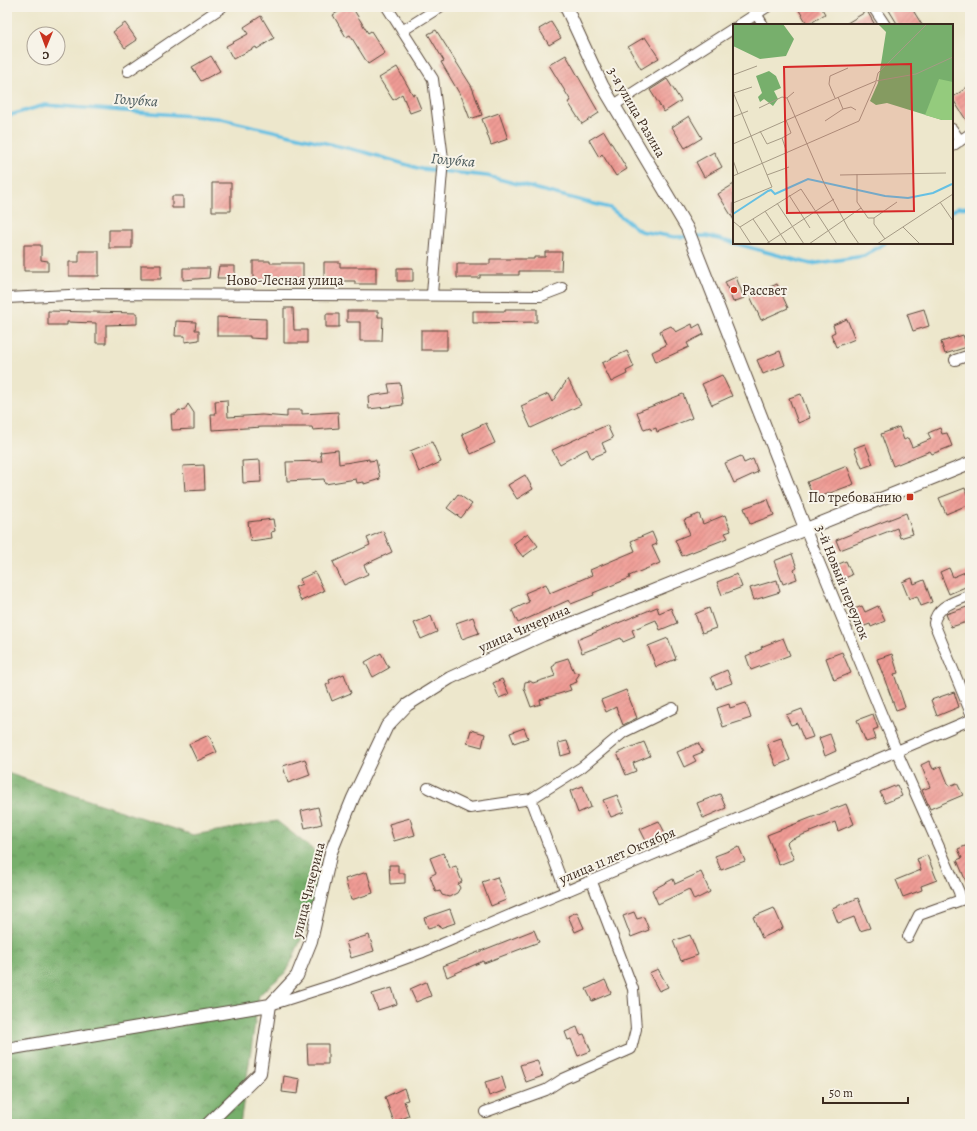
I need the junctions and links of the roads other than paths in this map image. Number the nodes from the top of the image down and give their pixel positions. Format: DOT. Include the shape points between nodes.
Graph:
graph roads {
  1 [pos="222,7"];
  2 [pos="386,7"];
  3 [pos="440,7"];
  4 [pos="566,7"];
  5 [pos="767,7"];
  6 [pos="873,7"];
  7 [pos="754,10"];
  8 [pos="740,24"];
  9 [pos="762,24"];
  10 [pos="884,24"];
  11 [pos="733,29"];
  12 [pos="402,31"];
  13 [pos="128,70"];
  14 [pos="614,105"];
  15 [pos="953,132"];
  16 [pos="970,134"];
  17 [pos="956,143"];
  18 [pos="687,228"];
  19 [pos="562,288"];
  20 [pos="432,294"];
  21 [pos="7,298"];
  22 [pos="970,355"];
  23 [pos="955,360"];
  24 [pos="970,463"];
  25 [pos="804,528"];
  26 [pos="970,595"];
  27 [pos="673,708"];
  28 [pos="970,711"];
  29 [pos="970,720"];
  30 [pos="897,752"];
  31 [pos="428,788"];
  32 [pos="531,798"];
  33 [pos="592,882"];
  34 [pos="970,891"];
  35 [pos="566,892"];
  36 [pos="960,896"];
  37 [pos="908,937"];
  38 [pos="270,1005"];
  39 [pos="7,1049"];
  40 [pos="485,1112"];
  41 [pos="208,1124"];
  1 -- 13 [label="street"];
  2 -- 12 [label="street"];
  3 -- 12 [label="street"];
  4 -- 14 [label="street, 3-я улица Разина"];
  5 -- 7 [label="street"];
  6 -- 10 [label="street"];
  7 -- 8 [label="street"];
  7 -- 9 [label="street"];
  11 -- 14 [label="street"];
  12 -- 20 [label="street" via="433,79 443,159"];
  14 -- 18 [label="street, 3-я улица Разина"];
  15 -- 17 [label="street"];
  16 -- 17 [label="street"];
  18 -- 25 [label="street, 3-й Новый переулок"];
  19 -- 20 [label="street, Ново-Лесная улица" via="541,296"];
  20 -- 21 [label="street, Ново-Лесная улица" via="90,294"];
  22 -- 23 [label="street"];
  24 -- 25 [label="street, улица Чичерина"];
  25 -- 30 [label="street, 3-й Новый переулок"];
  25 -- 38 [label="street, улица Чичерина" via="543,635 450,678 407,705 387,726 331,852 311,941 297,976"];
  26 -- 28 [label="street" via="941,608 935,615 934,623"];
  27 -- 32 [label="street" via="624,732 582,768"];
  29 -- 30 [label="street, улица 11 лет Октября"];
  30 -- 33 [label="street, улица 11 лет Октября"];
  30 -- 36 [label="street, 3-й Новый переулок"];
  31 -- 32 [label="street" via="470,808"];
  32 -- 35 [label="street"];
  33 -- 35 [label="street, улица 11 лет Октября"];
  33 -- 40 [label="street" via="633,990 636,1029 631,1049 563,1079 546,1090"];
  34 -- 36 [label="street"];
  35 -- 38 [label="street, улица 11 лет Октября" via="423,952"];
  36 -- 37 [label="street" via="919,915"];
  38 -- 39 [label="street"];
  38 -- 41 [label="street" via="260,1073"];
}
